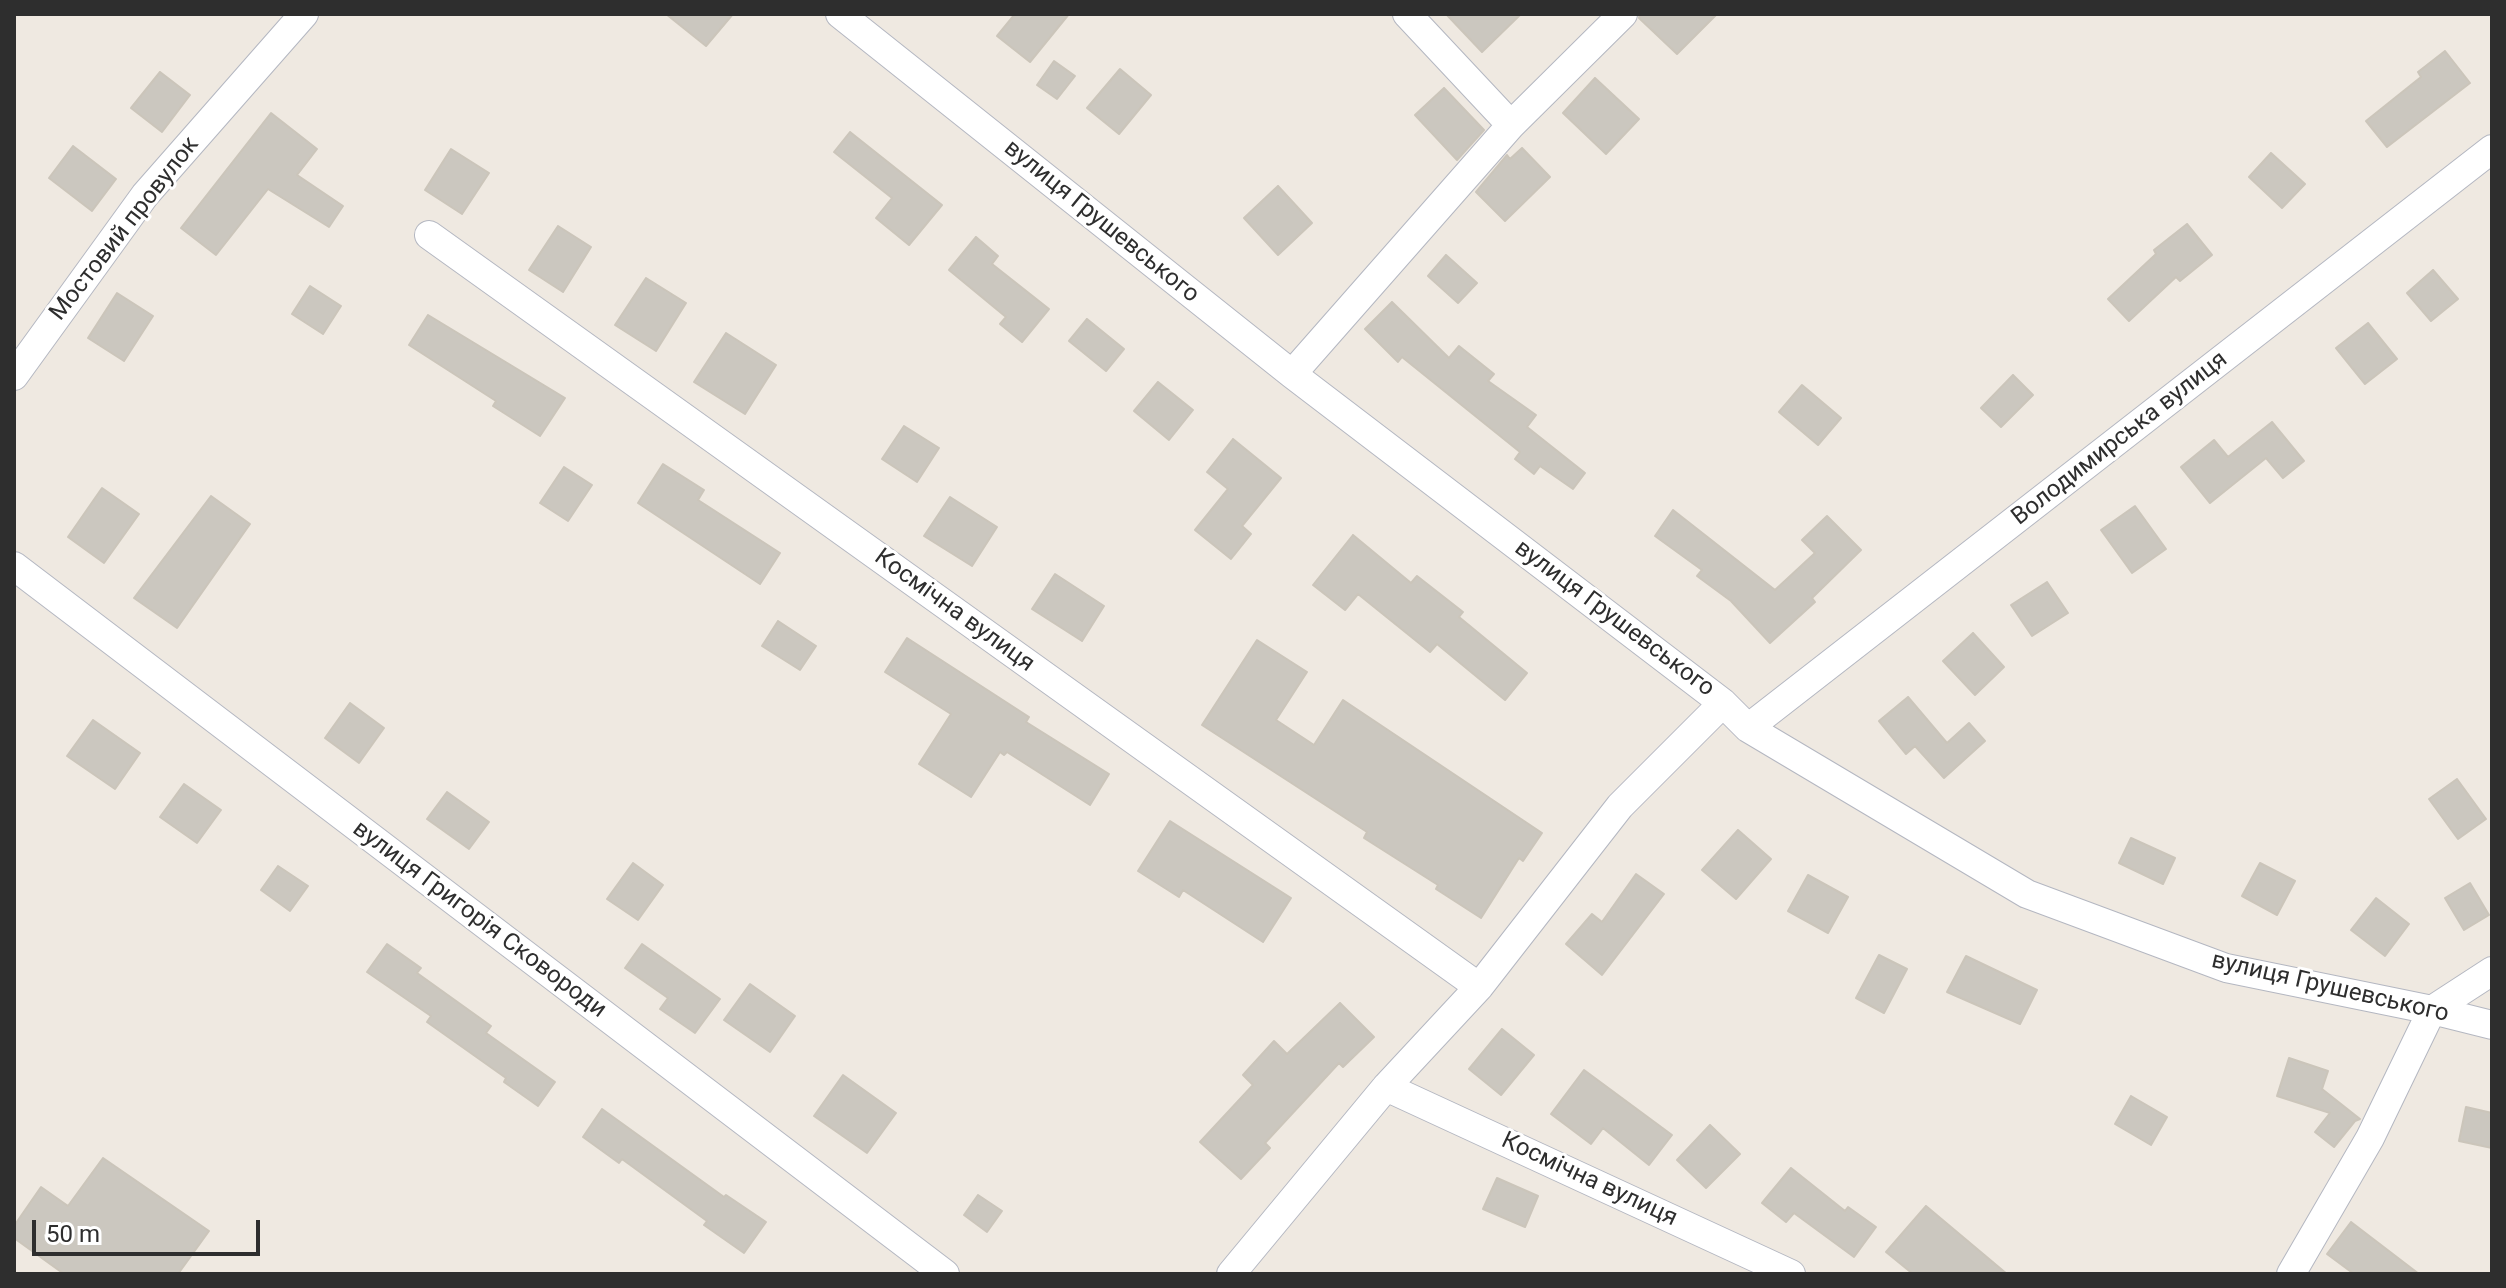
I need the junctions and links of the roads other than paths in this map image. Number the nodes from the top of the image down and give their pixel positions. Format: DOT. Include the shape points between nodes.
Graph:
graph roads {
  1 [pos="304,14"];
  2 [pos="840,14"];
  3 [pos="1407,14"];
  4 [pos="1623,14"];
  5 [pos="1511,125"];
  6 [pos="2492,149"];
  7 [pos="429,235"];
  8 [pos="1292,374"];
  9 [pos="14,376"];
  10 [pos="14,566"];
  11 [pos="1723,703"];
  12 [pos="1748,728"];
  13 [pos="2492,971"];
  14 [pos="1479,987"];
  15 [pos="2432,1010"];
  16 [pos="2492,1025"];
  17 [pos="1386,1087"];
  18 [pos="945,1274"];
  19 [pos="1231,1274"];
  20 [pos="1791,1274"];
  21 [pos="2291,1274"];
  1 -- 9 [label="street, Мостовий провулок" via="145,195"];
  2 -- 8 [label="street, вулиця Грушевського"];
  3 -- 5 [label="street"];
  4 -- 5 [label="street"];
  5 -- 8 [label="street"];
  6 -- 12 [label="street, Володимирська вулиця"];
  7 -- 14 [label="street, Космічна вулиця"];
  8 -- 11 [label="street, вулиця Грушевського"];
  10 -- 18 [label="street, вулиця Григорія Сковороди"];
  11 -- 12 [label="street, вулиця Грушевського"];
  11 -- 14 [label="street" via="1620,806"];
  12 -- 15 [label="street, вулиця Грушевського" via="2027,894 2226,968"];
  13 -- 15 [label="street"];
  14 -- 17 [label="street"];
  15 -- 16 [label="street, вулиця Грушевського"];
  15 -- 21 [label="street" via="2370,1138"];
  17 -- 19 [label="street"];
  17 -- 20 [label="street, Космічна вулиця"];
}
